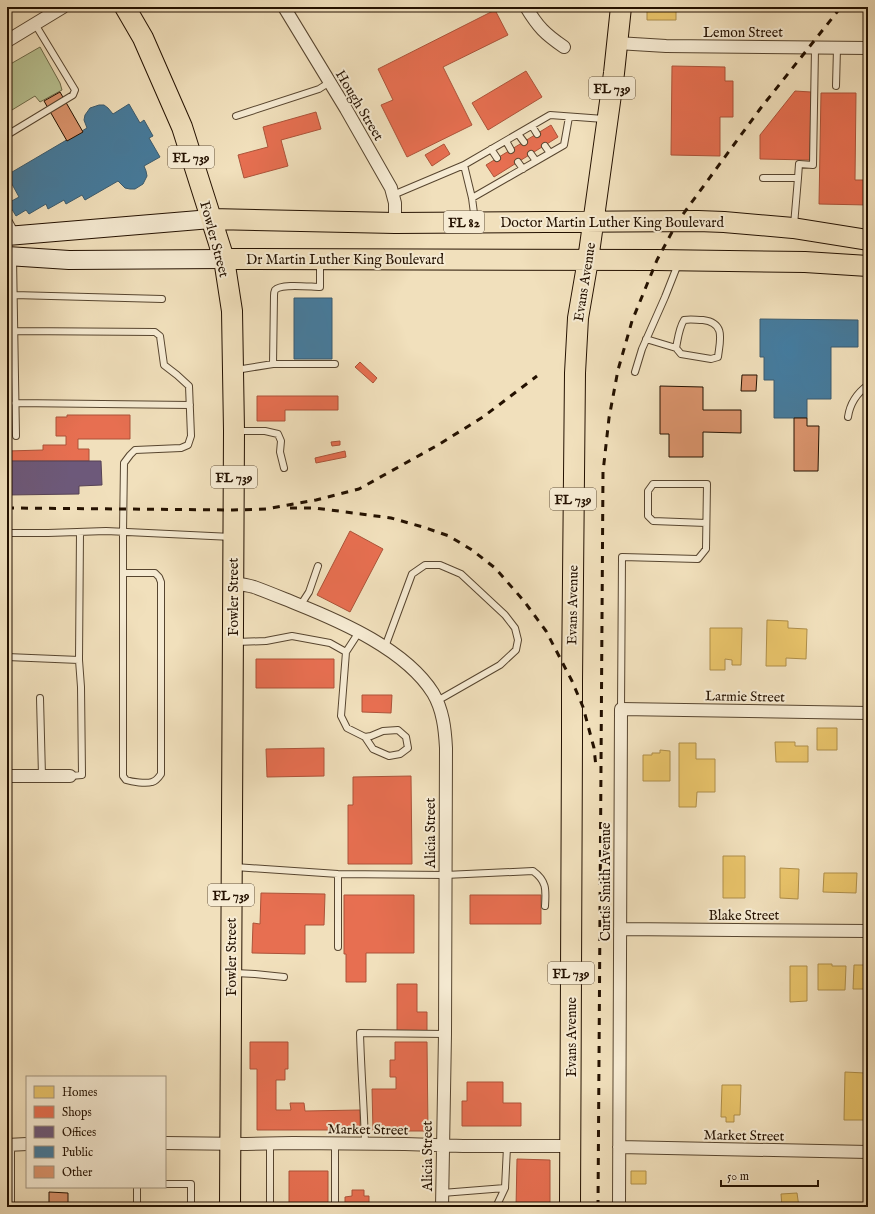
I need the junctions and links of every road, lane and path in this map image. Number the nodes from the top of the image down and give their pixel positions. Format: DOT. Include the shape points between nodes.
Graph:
graph roads {
  1 [pos="63,7"];
  2 [pos="125,7"];
  3 [pos="284,7"];
  4 [pos="526,7"];
  5 [pos="621,7"];
  6 [pos="36,24"];
  7 [pos="7,41"];
  8 [pos="617,43"];
  9 [pos="564,47"];
  10 [pos="815,48"];
  11 [pos="837,48"];
  12 [pos="868,48"];
  13 [pos="330,82"];
  14 [pos="836,86"];
  15 [pos="236,116"];
  16 [pos="568,117"];
  17 [pos="608,119"];
  18 [pos="532,126"];
  19 [pos="518,134"];
  20 [pos="537,134"];
  21 [pos="7,135"];
  22 [pos="506,141"];
  23 [pos="524,142"];
  24 [pos="545,146"];
  25 [pos="491,149"];
  26 [pos="511,150"];
  27 [pos="550,153"];
  28 [pos="532,154"];
  29 [pos="497,158"];
  30 [pos="536,161"];
  31 [pos="518,162"];
  32 [pos="464,165"];
  33 [pos="523,169"];
  34 [pos="504,171"];
  35 [pos="508,177"];
  36 [pos="763,178"];
  37 [pos="798,178"];
  38 [pos="393,195"];
  39 [pos="472,198"];
  40 [pos="7,218"];
  41 [pos="211,218"];
  42 [pos="594,221"];
  43 [pos="476,222"];
  44 [pos="395,223"];
  45 [pos="152,224"];
  46 [pos="793,228"];
  47 [pos="12,236"];
  48 [pos="868,240"];
  49 [pos="10,257"];
  50 [pos="224,259"];
  51 [pos="320,259"];
  52 [pos="588,260"];
  53 [pos="679,261"];
  54 [pos="868,266"];
  55 [pos="14,295"];
  56 [pos="162,299"];
  57 [pos="14,331"];
  58 [pos="646,339"];
  59 [pos="676,348"];
  60 [pos="273,364"];
  61 [pos="334,364"];
  62 [pos="233,370"];
  63 [pos="635,372"];
  64 [pos="868,384"];
  65 [pos="15,403"];
  66 [pos="190,405"];
  67 [pos="848,417"];
  68 [pos="234,431"];
  69 [pos="16,436"];
  70 [pos="284,468"];
  71 [pos="706,524"];
  72 [pos="80,532"];
  73 [pos="122,532"];
  74 [pos="7,533"];
  75 [pos="233,537"];
  76 [pos="318,566"];
  77 [pos="122,574"];
  78 [pos="233,583"];
  79 [pos="300,606"];
  80 [pos="358,632"];
  81 [pos="233,642"];
  82 [pos="385,648"];
  83 [pos="346,652"];
  84 [pos="7,657"];
  85 [pos="79,660"];
  86 [pos="40,698"];
  87 [pos="437,701"];
  88 [pos="621,709"];
  89 [pos="868,713"];
  90 [pos="365,737"];
  91 [pos="7,776"];
  92 [pos="42,776"];
  93 [pos="70,776"];
  94 [pos="232,867"];
  95 [pos="338,874"];
  96 [pos="445,875"];
  97 [pos="545,906"];
  98 [pos="620,930"];
  99 [pos="868,931"];
  100 [pos="338,947"];
  101 [pos="231,973"];
  102 [pos="284,977"];
  103 [pos="445,1034"];
  104 [pos="166,1143"];
  105 [pos="335,1143"];
  106 [pos="365,1143"];
  107 [pos="26,1144"];
  108 [pos="230,1144"];
  109 [pos="270,1144"];
  110 [pos="7,1145"];
  111 [pos="443,1146"];
  112 [pos="571,1146"];
  113 [pos="507,1147"];
  114 [pos="619,1147"];
  115 [pos="868,1152"];
  116 [pos="166,1184"];
  117 [pos="137,1188"];
  118 [pos="505,1188"];
  119 [pos="442,1193"];
  120 [pos="8,1207"];
  121 [pos="137,1207"];
  122 [pos="192,1207"];
  123 [pos="230,1207"];
  124 [pos="270,1207"];
  125 [pos="335,1207"];
  126 [pos="442,1207"];
  127 [pos="496,1207"];
  128 [pos="570,1207"];
  129 [pos="619,1207"];
  1 -- 6 [label="street"];
  2 -- 41 [label="main road, Fowler Street / FL 739" via="143,38 182,127"];
  3 -- 13 [label="street, Hough Street"];
  4 -- 9 [label="street" via="548,36"];
  5 -- 8 [label="main road, Evans Avenue / FL 739"];
  6 -- 7 [label="street"];
  6 -- 21 [label="lane" via="75,90 73,95"];
  8 -- 10 [label="street, Lemon Street"];
  8 -- 17 [label="main road, Evans Avenue / FL 739"];
  10 -- 11 [label="street, Lemon Street"];
  10 -- 37 [label="lane" via="813,165 799,164"];
  11 -- 12 [label="street, Lemon Street"];
  11 -- 14 [label="lane"];
  13 -- 15 [label="lane" via="319,90"];
  13 -- 38 [label="street, Hough Street"];
  16 -- 17 [label="lane"];
  16 -- 18 [label="lane" via="550,115"];
  16 -- 27 [label="lane" via="564,145"];
  17 -- 42 [label="main road, Evans Avenue / FL 739"];
  18 -- 19 [label="lane"];
  18 -- 20 [label="lane"];
  19 -- 22 [label="lane"];
  19 -- 23 [label="lane"];
  22 -- 25 [label="lane"];
  22 -- 26 [label="lane"];
  24 -- 27 [label="lane"];
  25 -- 29 [label="lane"];
  25 -- 32 [label="lane"];
  27 -- 30 [label="lane"];
  28 -- 30 [label="lane"];
  30 -- 33 [label="lane"];
  31 -- 33 [label="lane"];
  32 -- 38 [label="lane"];
  32 -- 39 [label="lane"];
  33 -- 35 [label="lane"];
  34 -- 35 [label="lane"];
  35 -- 39 [label="lane"];
  36 -- 37 [label="lane"];
  37 -- 46 [label="lane"];
  38 -- 44 [label="street, Hough Street"];
  39 -- 43 [label="lane"];
  40 -- 47 [label="lane"];
  41 -- 44 [label="main road, Doctor Martin Luther King Boulevard / FL 82"];
  41 -- 45 [label="main road, FL 82"];
  41 -- 50 [label="main road, Fowler Street / FL 739"];
  42 -- 43 [label="main road, Doctor Martin Luther King Boulevard / FL 82"];
  42 -- 46 [label="main road, Doctor Martin Luther King Boulevard / FL 82" via="704,221"];
  42 -- 52 [label="main road, Evans Avenue / FL 739"];
  43 -- 44 [label="main road, Doctor Martin Luther King Boulevard / FL 82"];
  45 -- 47 [label="main road, FL 82"];
  45 -- 49 [label="main road" via="132,233 47,238 26,242 15,248"];
  46 -- 48 [label="main road, Doctor Martin Luther King Boulevard / FL 82"];
  49 -- 50 [label="main road, Dr Martin Luther King Boulevard" via="69,260"];
  49 -- 55 [label="lane"];
  50 -- 51 [label="main road, Dr Martin Luther King Boulevard"];
  50 -- 62 [label="main road, Fowler Street / FL 739" via="232,311"];
  51 -- 52 [label="main road, Dr Martin Luther King Boulevard"];
  51 -- 60 [label="lane" via="320,287 288,286 276,290"];
  52 -- 53 [label="main road"];
  52 -- 112 [label="main road, Evans Avenue / FL 739" via="578,318 575,373"];
  53 -- 54 [label="main road" via="805,262"];
  53 -- 58 [label="lane"];
  55 -- 56 [label="lane"];
  55 -- 57 [label="lane"];
  57 -- 65 [label="lane"];
  57 -- 66 [label="lane" via="156,332 160,336 164,365 189,386"];
  58 -- 59 [label="lane"];
  58 -- 63 [label="lane"];
  59 -- 59 [label="lane" via="681,354 711,359 718,357 719,329 711,321 684,320"];
  60 -- 61 [label="lane"];
  60 -- 62 [label="lane"];
  62 -- 68 [label="main road, Fowler Street / FL 739"];
  64 -- 67 [label="lane" via="853,402"];
  65 -- 66 [label="lane"];
  65 -- 69 [label="lane"];
  66 -- 73 [label="lane" via="191,436 188,445 181,448 136,450 124,462"];
  68 -- 70 [label="lane" via="265,431 278,434"];
  68 -- 75 [label="main road, Fowler Street / FL 739"];
  71 -- 71 [label="lane" via="707,484 653,484 648,491 648,516 652,521"];
  71 -- 88 [label="lane, Curtis Smith Avenue" via="706,548 698,559 622,557"];
  72 -- 73 [label="lane"];
  72 -- 74 [label="lane"];
  72 -- 85 [label="lane"];
  73 -- 75 [label="lane"];
  73 -- 77 [label="lane"];
  75 -- 78 [label="main road, Fowler Street / FL 739"];
  76 -- 79 [label="lane" via="309,592"];
  77 -- 77 [label="lane" via="123,776 131,782 151,782 158,779 161,774 161,582 155,573"];
  78 -- 79 [label="street, Alicia Street" via="254,587"];
  78 -- 81 [label="main road, Fowler Street / FL 739"];
  79 -- 80 [label="street, Alicia Street" via="329,616"];
  80 -- 82 [label="street, Alicia Street"];
  80 -- 83 [label="lane"];
  81 -- 83 [label="lane" via="266,641 292,636 330,643"];
  81 -- 94 [label="main road, Fowler Street / FL 739"];
  82 -- 87 [label="street, Alicia Street" via="414,670"];
  82 -- 87 [label="lane" via="412,574 425,565 440,565 461,574 505,615 515,628 518,640 516,650 500,665"];
  83 -- 90 [label="lane" via="342,716 347,728"];
  84 -- 85 [label="lane"];
  85 -- 93 [label="lane" via="82,775"];
  86 -- 92 [label="lane"];
  87 -- 96 [label="street, Alicia Street" via="445,726"];
  88 -- 89 [label="street, Larmie Street"];
  88 -- 98 [label="street, Curtis Smith Avenue"];
  90 -- 90 [label="lane" via="373,749 390,756 400,754 408,748 406,736 398,730 383,731"];
  91 -- 92 [label="street"];
  92 -- 93 [label="street"];
  94 -- 95 [label="lane"];
  94 -- 101 [label="main road, Fowler Street / FL 739"];
  95 -- 96 [label="lane"];
  95 -- 100 [label="lane"];
  96 -- 97 [label="lane" via="533,871 541,876 546,887"];
  96 -- 103 [label="street, Alicia Street"];
  98 -- 99 [label="street, Blake Street"];
  98 -- 114 [label="street, Curtis Smith Avenue"];
  101 -- 102 [label="lane"];
  101 -- 108 [label="main road, Fowler Street / FL 739"];
  103 -- 106 [label="lane" via="360,1033"];
  103 -- 111 [label="street, Alicia Street"];
  104 -- 108 [label="street, Market Street"];
  105 -- 106 [label="street, Market Street"];
  105 -- 109 [label="street, Market Street"];
  105 -- 125 [label="lane"];
  106 -- 111 [label="street, Market Street"];
  107 -- 110 [label="street"];
  108 -- 109 [label="street, Market Street"];
  108 -- 123 [label="main road, Fowler Street / FL 739"];
  109 -- 124 [label="lane"];
  110 -- 120 [label="street"];
  111 -- 113 [label="street, Market Street"];
  111 -- 119 [label="street, Alicia Street"];
  112 -- 113 [label="street, Market Street"];
  112 -- 128 [label="main road, Evans Avenue / FL 739"];
  113 -- 118 [label="lane"];
  114 -- 115 [label="street, Market Street"];
  114 -- 129 [label="street, Curtis Smith Avenue"];
  116 -- 122 [label="lane" via="191,1184"];
  117 -- 121 [label="lane"];
  118 -- 119 [label="lane"];
  118 -- 127 [label="lane"];
  119 -- 126 [label="street, Alicia Street"];
}
